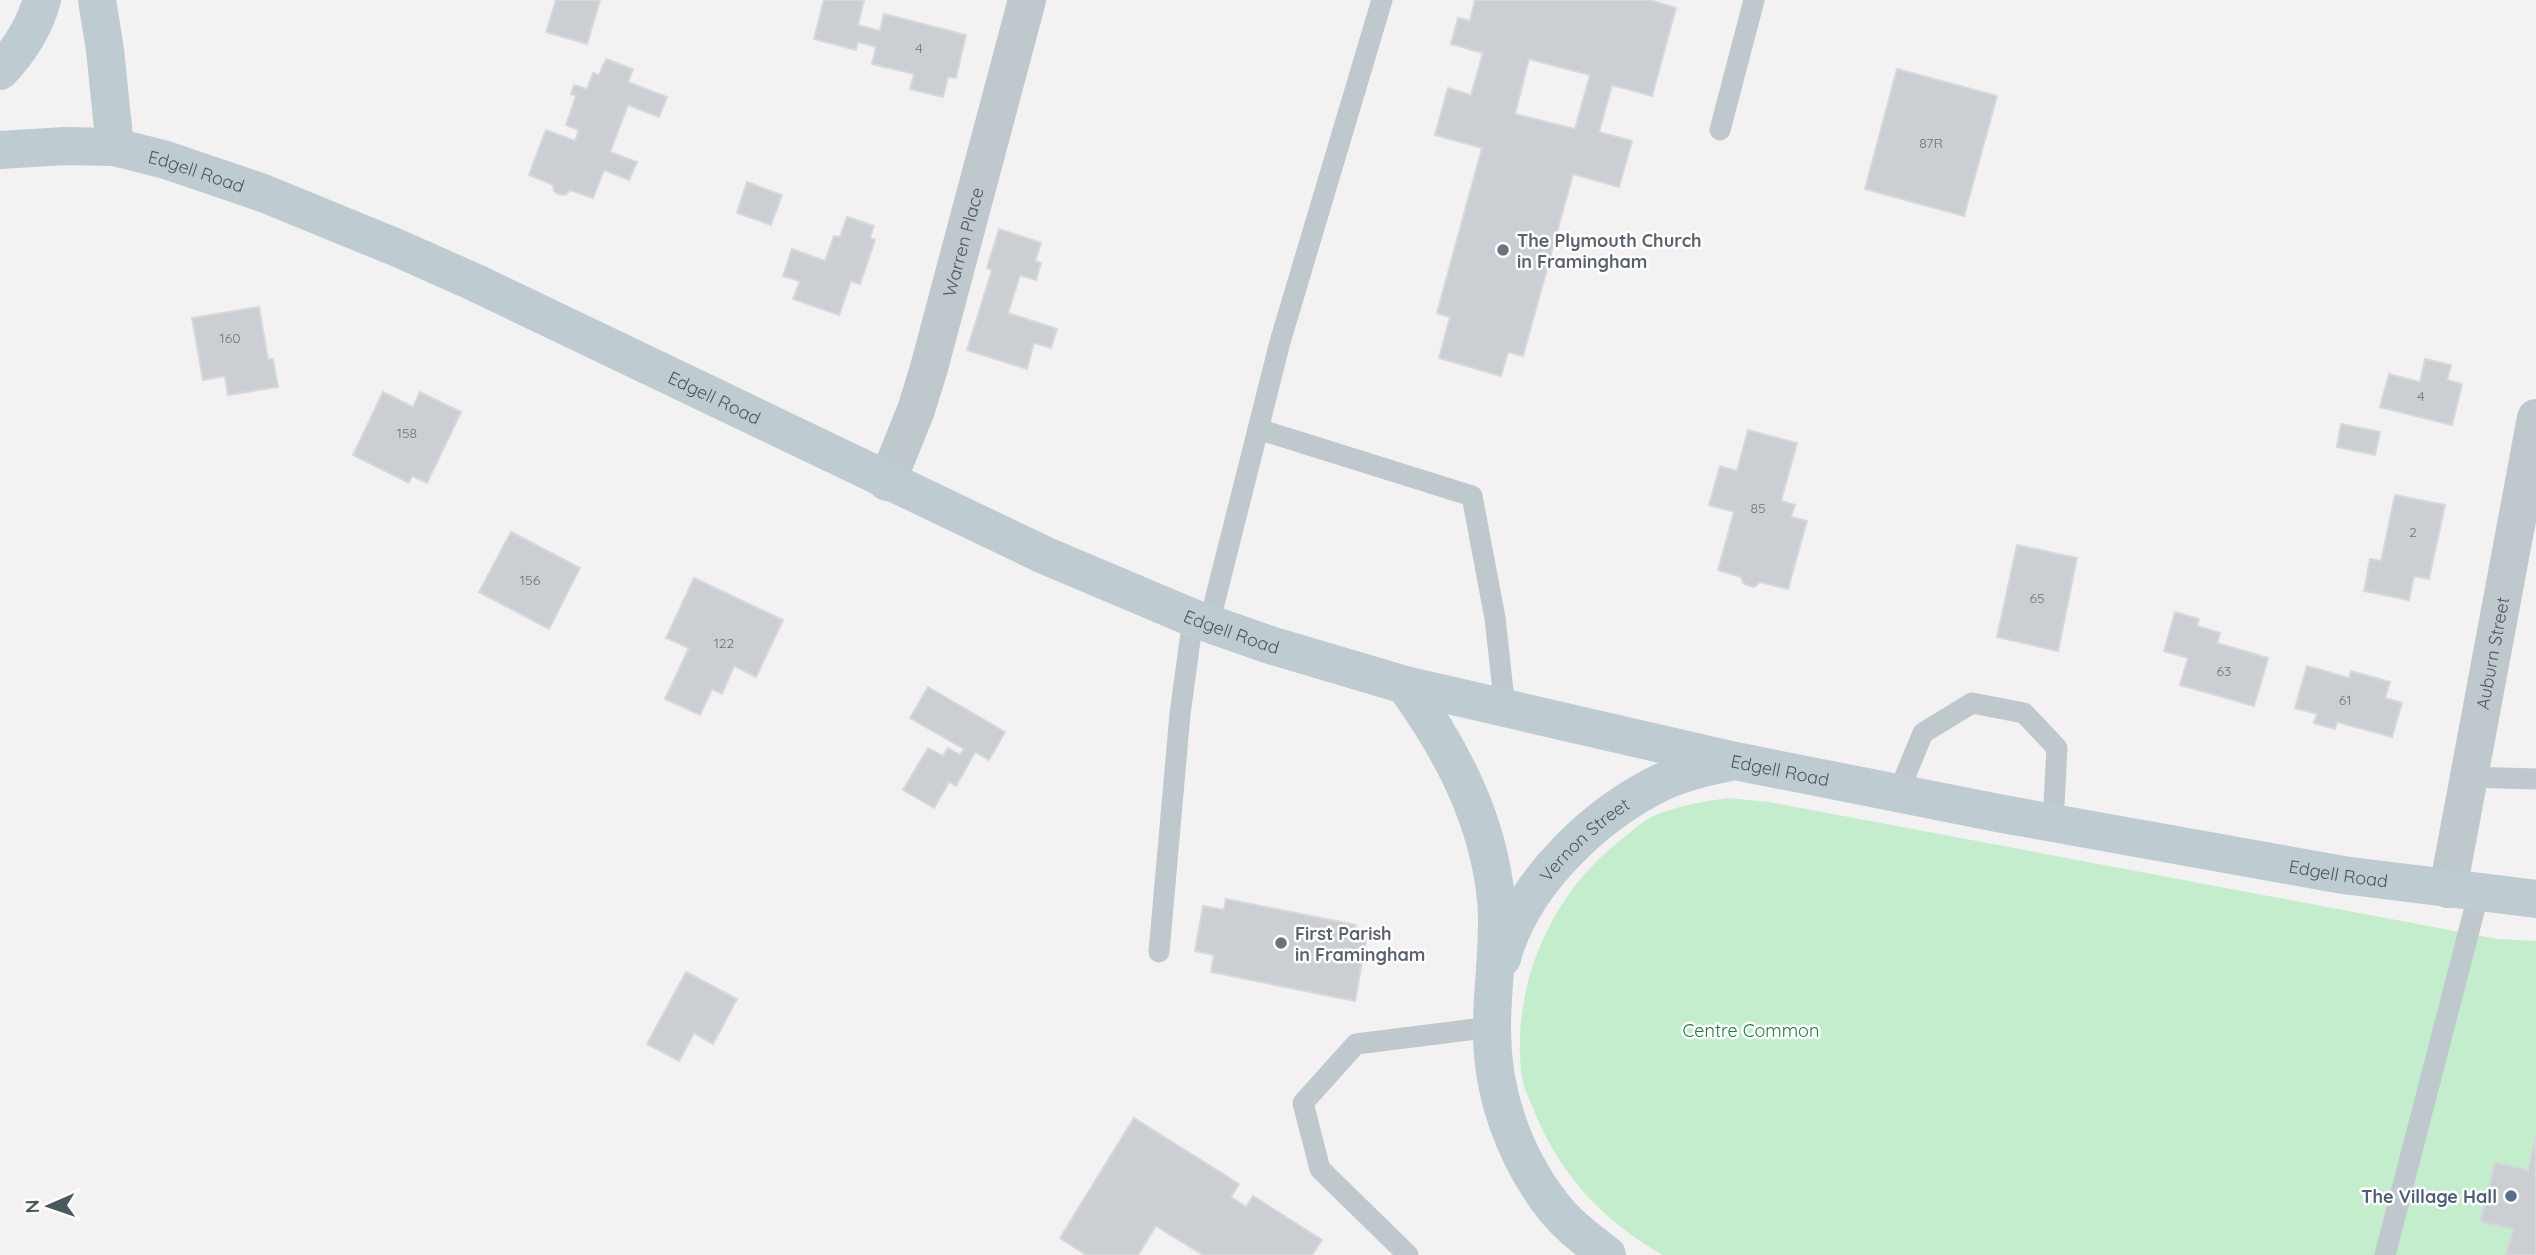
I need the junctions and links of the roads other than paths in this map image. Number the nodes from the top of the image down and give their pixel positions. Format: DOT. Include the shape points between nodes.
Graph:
graph roads {
  1 [pos="42,0"];
  2 [pos="97,0"];
  3 [pos="1027,0"];
  4 [pos="1382,0"];
  5 [pos="1754,0"];
  6 [pos="0,71"];
  7 [pos="1720,130"];
  8 [pos="115,147"];
  9 [pos="0,150"];
  10 [pos="2536,418"];
  11 [pos="1258,429"];
  12 [pos="2531,474"];
  13 [pos="887,482"];
  14 [pos="1201,621"];
  15 [pos="1405,685"];
  16 [pos="1505,709"];
  17 [pos="1735,761"];
  18 [pos="2469,777"];
  19 [pos="2536,779"];
  20 [pos="1898,793"];
  21 [pos="2053,823"];
  22 [pos="2463,891"];
  23 [pos="2536,899"];
  24 [pos="1159,952"];
  25 [pos="1495,985"];
  26 [pos="1492,1027"];
  27 [pos="1408,1255"];
  28 [pos="1607,1255"];
  29 [pos="2385,1255"];
  1 -- 6 [label="main road" via="31,30"];
  2 -- 8 [label="main road"];
  3 -- 13 [label="street, Warren Place" via="929,368"];
  4 -- 11 [label="lane"];
  5 -- 7 [label="lane"];
  8 -- 9 [label="main road, Edgell Road"];
  8 -- 13 [label="main road, Edgell Road" via="263,193 395,247"];
  10 -- 12 [label="street, Auburn Street"];
  11 -- 14 [label="lane"];
  11 -- 16 [label="lane" via="1472,496 1495,618"];
  12 -- 18 [label="street, Auburn Street"];
  13 -- 14 [label="main road, Edgell Road"];
  14 -- 15 [label="main road, Edgell Road"];
  14 -- 24 [label="lane" via="1180,714"];
  15 -- 16 [label="main road, Edgell Road"];
  15 -- 25 [label="main road, Vernon Street" via="1445,744 1479,819 1496,898"];
  16 -- 17 [label="main road, Edgell Road"];
  17 -- 20 [label="main road, Edgell Road"];
  17 -- 25 [label="main road, Vernon Street" via="1665,780 1632,798 1575,844 1525,906 1507,941"];
  18 -- 19 [label="lane"];
  18 -- 22 [label="street, Auburn Street"];
  20 -- 21 [label="main road, Edgell Road"];
  20 -- 21 [label="lane" via="1923,733 1972,703 2024,713 2056,748"];
  21 -- 22 [label="main road, Edgell Road" via="2343,875"];
  22 -- 23 [label="main road, Edgell Road"];
  22 -- 29 [label="lane"];
  25 -- 26 [label="main road, Vernon Street"];
  26 -- 27 [label="lane" via="1356,1044 1303,1102 1320,1169"];
  26 -- 28 [label="main road, Vernon Street" via="1494,1068 1514,1142 1553,1206"];
}
